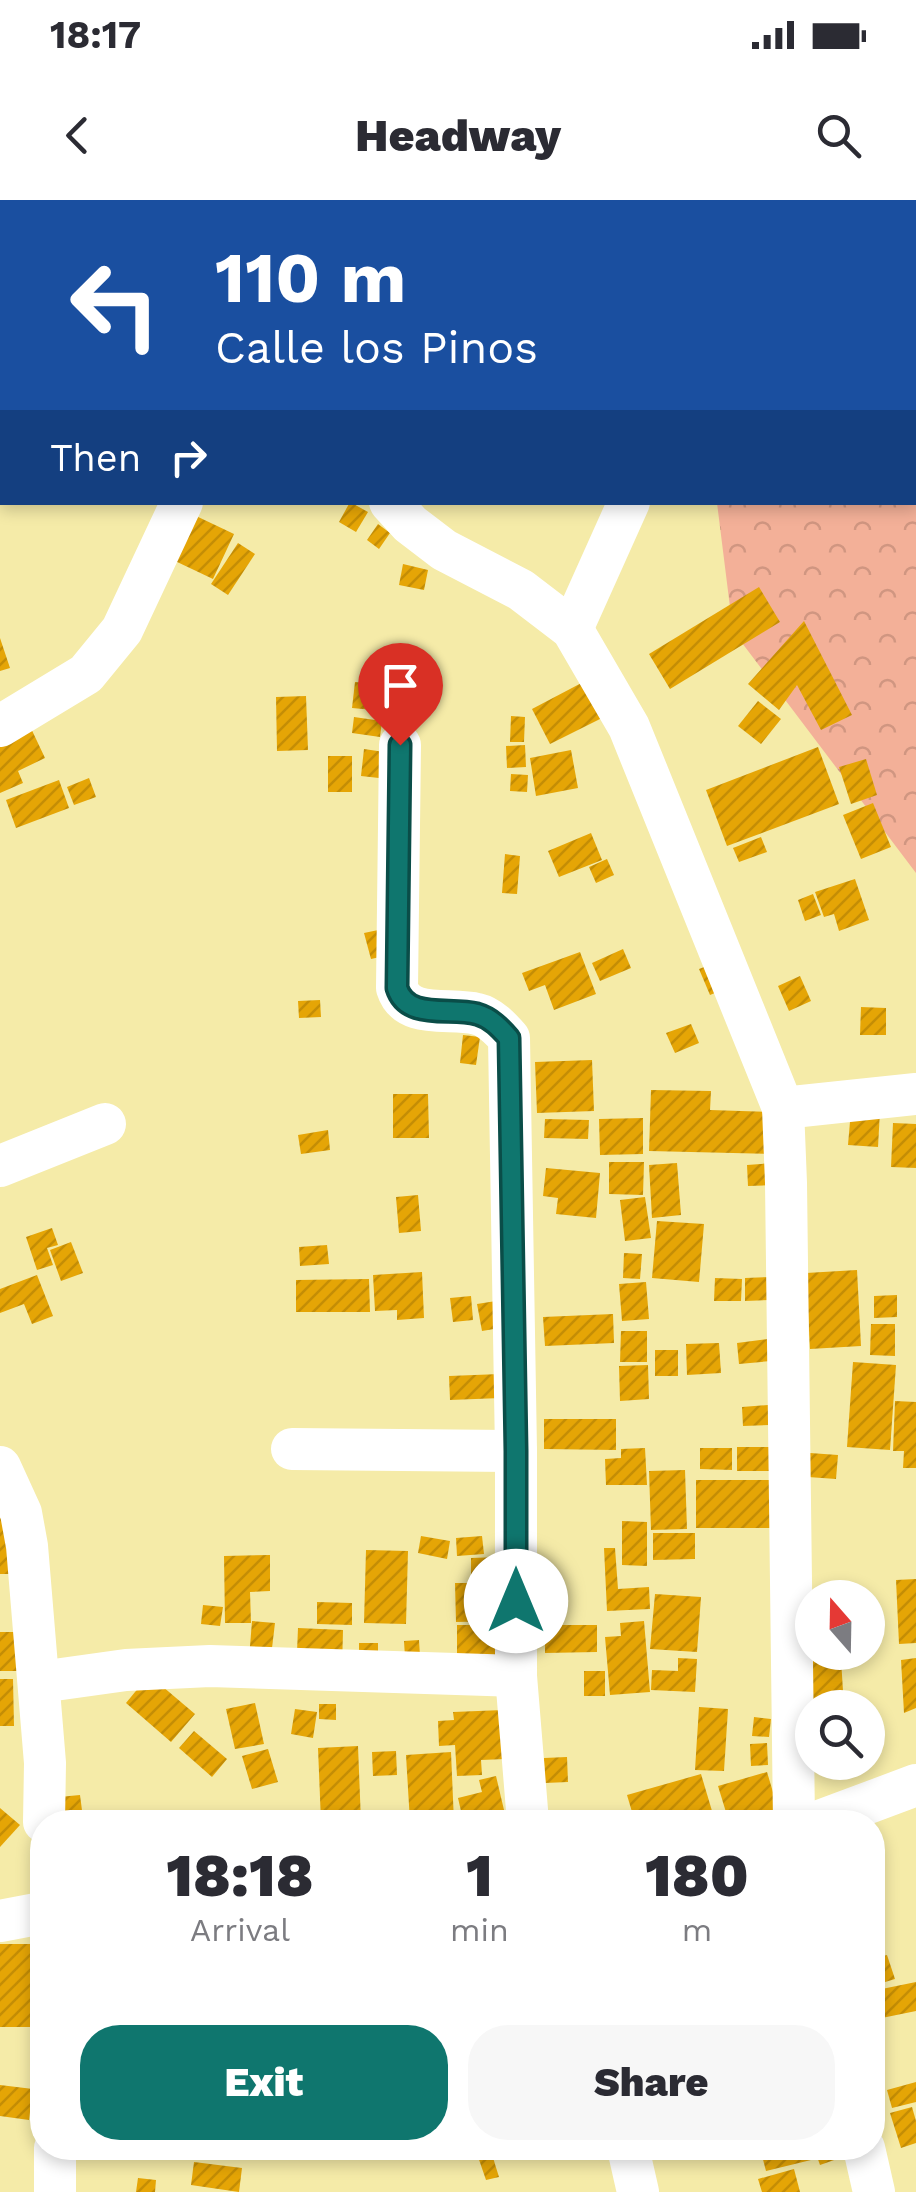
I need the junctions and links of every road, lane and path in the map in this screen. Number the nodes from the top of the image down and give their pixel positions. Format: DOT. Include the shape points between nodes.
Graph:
graph roads {
  1 [pos="181,505"];
  2 [pos="393,505"];
  3 [pos="629,505"];
  4 [pos="572,629"];
  5 [pos="0,726"];
  6 [pos="400,745"];
  7 [pos="916,1094"];
  8 [pos="782,1108"];
  9 [pos="106,1124"];
  10 [pos="0,1166"];
  11 [pos="292,1449"];
  12 [pos="516,1451"];
  13 [pos="0,1467"];
  14 [pos="516,1676"];
  15 [pos="40,1682"];
  16 [pos="916,1785"];
  17 [pos="44,1810"];
  18 [pos="527,1810"];
  19 [pos="794,1810"];
  20 [pos="849,1810"];
  21 [pos="30,1915"];
  22 [pos="0,1921"];
  23 [pos="55,2160"];
  24 [pos="631,2160"];
  25 [pos="867,2160"];
  26 [pos="55,2192"];
  27 [pos="638,2192"];
  28 [pos="874,2192"];
  1 -- 5 [label="street" via="122,630 86,674"];
  2 -- 4 [label="street" via="444,550 521,590"];
  3 -- 4 [label="street"];
  4 -- 8 [label="street" via="628,727"];
  6 -- 12 [label="street" via="400,999 410,1007 478,1014 509,1038"];
  7 -- 8 [label="street"];
  8 -- 19 [label="street"];
  9 -- 10 [label="street"];
  11 -- 12 [label="street"];
  12 -- 14 [label="street"];
  13 -- 15 [label="street" via="27,1546"];
  14 -- 15 [label="street" via="210,1666"];
  14 -- 18 [label="street"];
  15 -- 17 [label="street"];
  16 -- 20 [label="street"];
  21 -- 22 [label="street"];
  23 -- 26 [label="street"];
  24 -- 27 [label="street"];
  25 -- 28 [label="street"];
}
